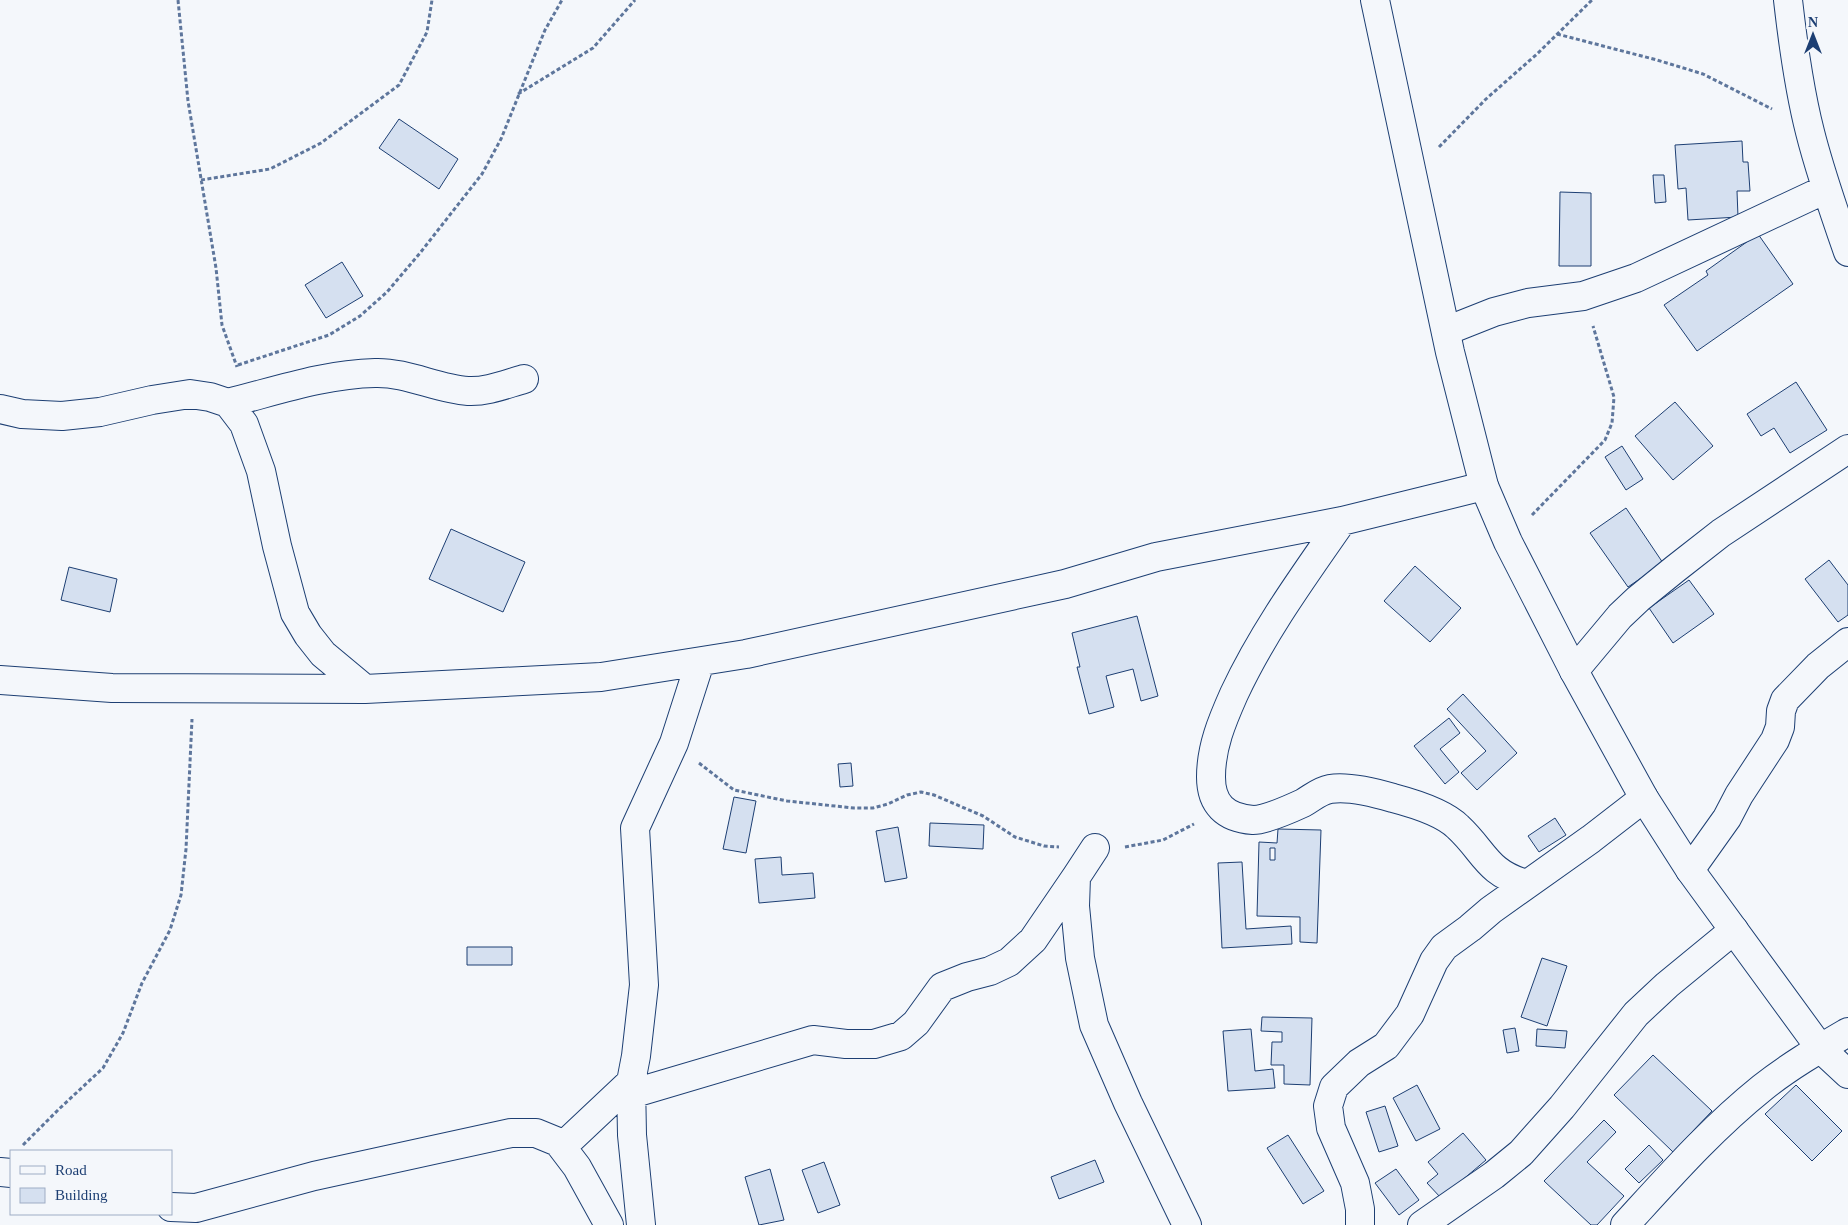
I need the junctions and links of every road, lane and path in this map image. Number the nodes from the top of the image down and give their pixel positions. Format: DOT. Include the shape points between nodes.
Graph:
graph roads {
  1 [pos="178,0"];
  2 [pos="432,0"];
  3 [pos="562,0"];
  4 [pos="635,0"];
  5 [pos="1375,0"];
  6 [pos="1592,0"];
  7 [pos="1788,0"];
  8 [pos="1557,34"];
  9 [pos="518,94"];
  10 [pos="1809,130"];
  11 [pos="1413,178"];
  12 [pos="201,180"];
  13 [pos="1826,188"];
  14 [pos="1848,252"];
  15 [pos="1583,296"];
  16 [pos="1446,331"];
  17 [pos="237,366"];
  18 [pos="524,378"];
  19 [pos="239,401"];
  20 [pos="0,409"];
  21 [pos="1848,449"];
  22 [pos="1484,486"];
  23 [pos="1342,521"];
  24 [pos="1508,542"];
  25 [pos="1848,642"];
  26 [pos="700,662"];
  27 [pos="1574,671"];
  28 [pos="0,680"];
  29 [pos="194,688"];
  30 [pos="365,689"];
  31 [pos="674,743"];
  32 [pos="1644,798"];
  33 [pos="1219,807"];
  34 [pos="1095,848"];
  35 [pos="1690,870"];
  36 [pos="1076,877"];
  37 [pos="1526,884"];
  38 [pos="1734,930"];
  39 [pos="1848,1032"];
  40 [pos="1820,1048"];
  41 [pos="1848,1074"];
  42 [pos="631,1088"];
  43 [pos="562,1147"];
  44 [pos="18,1150"];
  45 [pos="172,1207"];
  46 [pos="609,1225"];
  47 [pos="641,1225"];
  48 [pos="1186,1225"];
  49 [pos="1360,1225"];
  50 [pos="1422,1225"];
  51 [pos="1625,1225"];
  1 -- 12 [label="path" via="188,101"];
  2 -- 12 [label="path" via="427,32 399,85 321,143 270,169"];
  3 -- 9 [label="path" via="545,30"];
  4 -- 9 [label="path" via="593,48"];
  5 -- 11 [label="street"];
  6 -- 8 [label="path"];
  7 -- 10 [label="street"];
  8 -- 10 [label="path" via="1703,74"];
  8 -- 11 [label="path" via="1445,139"];
  9 -- 17 [label="path" via="482,174 387,292 360,316 329,335"];
  10 -- 13 [label="street"];
  11 -- 16 [label="street"];
  12 -- 17 [label="path" via="222,325"];
  13 -- 14 [label="street"];
  13 -- 15 [label="street" via="1636,278"];
  15 -- 16 [label="street" via="1528,303"];
  15 -- 24 [label="path" via="1614,397 1612,423 1605,440"];
  16 -- 22 [label="street"];
  17 -- 19 [label="path"];
  18 -- 19 [label="street" via="484,390 468,391 376,373 288,387"];
  19 -- 20 [label="street" via="190,394 62,416 22,414"];
  19 -- 30 [label="street" via="261,471 295,613 322,654"];
  21 -- 27 [label="street" via="1721,533 1675,568 1620,616"];
  22 -- 23 [label="street"];
  22 -- 24 [label="street"];
  23 -- 26 [label="street" via="1156,557 1065,584"];
  23 -- 33 [label="street" via="1281,609 1249,663 1220,726 1212,760 1212,794"];
  24 -- 27 [label="street"];
  25 -- 35 [label="street" via="1818,666 1785,700 1775,740 1727,818"];
  26 -- 30 [label="street" via="601,677"];
  26 -- 31 [label="street"];
  27 -- 32 [label="street"];
  28 -- 29 [label="street" via="112,688"];
  29 -- 30 [label="street"];
  29 -- 44 [label="path" via="186,849 181,895 170,930 103,1068"];
  31 -- 34 [label="path" via="734,790 854,808 873,808 921,792 983,816 1016,837 1044,846"];
  31 -- 42 [label="street" via="635,828 644,985"];
  32 -- 35 [label="street"];
  32 -- 37 [label="street"];
  33 -- 34 [label="path" via="1163,840 1131,847"];
  33 -- 37 [label="street" via="1234,816 1254,820 1281,812 1330,789 1358,790 1394,798 1450,820 1485,860 1511,879"];
  34 -- 36 [label="street"];
  35 -- 38 [label="street"];
  36 -- 42 [label="street" via="1034,940 1009,962 942,987 916,1023 900,1036 874,1044 813,1040"];
  36 -- 48 [label="street" via="1080,958 1094,1025"];
  37 -- 49 [label="street" via="1444,947 1434,961 1410,1014 1386,1046 1359,1063 1334,1087 1328,1106 1331,1128 1355,1183"];
  38 -- 40 [label="street"];
  38 -- 50 [label="street" via="1636,1014 1521,1153"];
  39 -- 40 [label="street"];
  40 -- 41 [label="street"];
  40 -- 51 [label="street" via="1763,1087 1729,1116 1685,1157"];
  42 -- 43 [label="street"];
  42 -- 47 [label="street"];
  43 -- 45 [label="street" via="558,1142 536,1133 511,1134 314,1176 196,1208"];
  43 -- 46 [label="street"];
}
